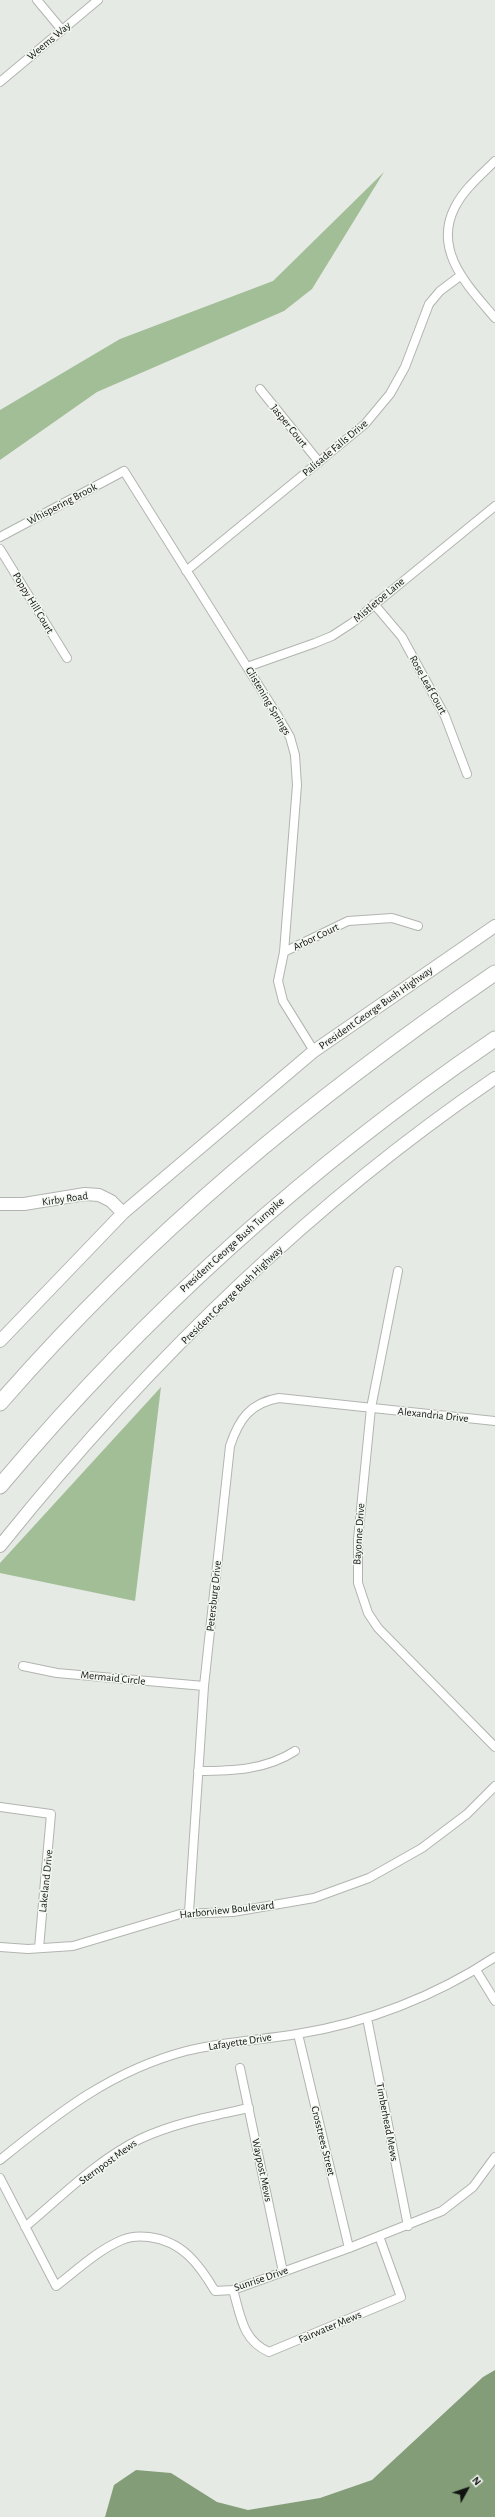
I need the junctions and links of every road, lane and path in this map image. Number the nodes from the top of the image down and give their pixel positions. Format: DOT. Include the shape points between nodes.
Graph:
graph roads {
  1 [pos="37,0"];
  2 [pos="98,0"];
  3 [pos="62,30"];
  4 [pos="0,82"];
  5 [pos="495,161"];
  6 [pos="460,276"];
  7 [pos="495,318"];
  8 [pos="260,389"];
  9 [pos="319,462"];
  10 [pos="124,471"];
  11 [pos="495,506"];
  12 [pos="0,536"];
  13 [pos="0,549"];
  14 [pos="186,571"];
  15 [pos="374,604"];
  16 [pos="67,658"];
  17 [pos="247,667"];
  18 [pos="467,774"];
  19 [pos="418,926"];
  20 [pos="495,926"];
  21 [pos="284,952"];
  22 [pos="495,974"];
  23 [pos="495,1039"];
  24 [pos="314,1051"];
  25 [pos="495,1078"];
  26 [pos="0,1204"];
  27 [pos="123,1213"];
  28 [pos="398,1271"];
  29 [pos="0,1341"];
  30 [pos="0,1402"];
  31 [pos="372,1408"];
  32 [pos="495,1421"];
  33 [pos="0,1486"];
  34 [pos="0,1546"];
  35 [pos="23,1666"];
  36 [pos="204,1686"];
  37 [pos="495,1747"];
  38 [pos="295,1751"];
  39 [pos="198,1771"];
  40 [pos="495,1786"];
  41 [pos="0,1807"];
  42 [pos="189,1912"];
  43 [pos="0,1947"];
  44 [pos="39,1948"];
  45 [pos="495,1957"];
  46 [pos="476,1970"];
  47 [pos="495,2001"];
  48 [pos="367,2018"];
  49 [pos="298,2034"];
  50 [pos="240,2068"];
  51 [pos="249,2108"];
  52 [pos="495,2157"];
  53 [pos="0,2160"];
  54 [pos="0,2178"];
  55 [pos="408,2226"];
  56 [pos="25,2227"];
  57 [pos="379,2236"];
  58 [pos="349,2248"];
  59 [pos="283,2272"];
  60 [pos="233,2290"];
  1 -- 3 [label="street"];
  2 -- 3 [label="street, Weems Way"];
  3 -- 4 [label="street, Weems Way"];
  5 -- 6 [label="street" via="465,192 454,208 449,225 448,247"];
  6 -- 7 [label="street"];
  6 -- 9 [label="street, Palisade Falls Drive" via="440,291 429,304 405,367 390,394 365,424"];
  8 -- 9 [label="street, Jasper Court"];
  9 -- 14 [label="street, Palisade Falls Drive"];
  10 -- 12 [label="street, Whispering Brook"];
  10 -- 14 [label="street, Glistening Springs"];
  11 -- 15 [label="street, Mistletoe Lane"];
  13 -- 16 [label="street, Poppy Hill Court"];
  14 -- 17 [label="street, Glistening Springs"];
  15 -- 17 [label="street, Mistletoe Lane" via="332,636"];
  15 -- 18 [label="street, Rose Leaf Court" via="402,637 445,716"];
  17 -- 21 [label="street, Glistening Springs" via="290,737 295,755 296,785"];
  19 -- 21 [label="street, Arbor Court" via="392,918 348,921"];
  20 -- 24 [label="main road, President George Bush Highway"];
  21 -- 24 [label="street, Glistening Springs" via="278,981 283,1001"];
  22 -- 30 [label="highway" via="355,1072 222,1180 108,1288"];
  23 -- 33 [label="highway, President George Bush Turnpike" via="372,1127 240,1236 112,1360"];
  24 -- 27 [label="main road, President George Bush Highway"];
  25 -- 34 [label="main road, President George Bush Highway" via="442,1115 305,1225 195,1330 118,1410"];
  26 -- 27 [label="main road, Kirby Road" via="24,1204 85,1194 99,1195 111,1201"];
  27 -- 29 [label="main road, President George Bush Highway"];
  28 -- 31 [label="street, Bayonne Drive"];
  31 -- 32 [label="street, Alexandria Drive"];
  31 -- 36 [label="street, Petersburg Drive" via="279,1398 264,1400 250,1409 235,1430 230,1446"];
  31 -- 37 [label="street, Bayonne Drive" via="358,1539 357,1570 362,1598 378,1628"];
  35 -- 36 [label="street, Mermaid Circle" via="57,1673"];
  36 -- 39 [label="street, Petersburg Drive"];
  38 -- 39 [label="street" via="283,1759 254,1767"];
  39 -- 42 [label="street, Petersburg Drive"];
  40 -- 42 [label="street, Harborview Boulevard" via="467,1814 439,1836 410,1856 368,1878 314,1898 280,1905 233,1912"];
  41 -- 44 [label="street, Lakeland Drive" via="51,1814"];
  42 -- 44 [label="street, Harborview Boulevard" via="73,1946"];
  43 -- 44 [label="street, Harborview Boulevard"];
  45 -- 46 [label="street, Lafayette Drive"];
  46 -- 47 [label="street"];
  46 -- 48 [label="street, Lafayette Drive" via="446,1986"];
  48 -- 49 [label="street, Lafayette Drive"];
  48 -- 55 [label="street, Timberhead Mews"];
  49 -- 53 [label="street, Lafayette Drive" via="187,2051 120,2076 58,2113"];
  49 -- 58 [label="street, Crosstrees Street"];
  50 -- 51 [label="street, Waypost Mews"];
  51 -- 56 [label="street, Sternpost Mews" via="207,2117 140,2139 96,2168"];
  51 -- 59 [label="street, Waypost Mews"];
  52 -- 55 [label="street, Sunrise Drive" via="474,2187 459,2200 442,2211"];
  54 -- 56 [label="street, Sunrise Drive"];
  55 -- 57 [label="street, Sunrise Drive"];
  56 -- 60 [label="street, Sunrise Drive" via="56,2286 106,2248 123,2239 138,2236 170,2241 196,2261 216,2291"];
  57 -- 58 [label="street, Sunrise Drive"];
  57 -- 60 [label="street, Fairwater Mews" via="401,2297 269,2352 248,2338"];
  58 -- 59 [label="street, Sunrise Drive"];
  59 -- 60 [label="street, Sunrise Drive"];
}
